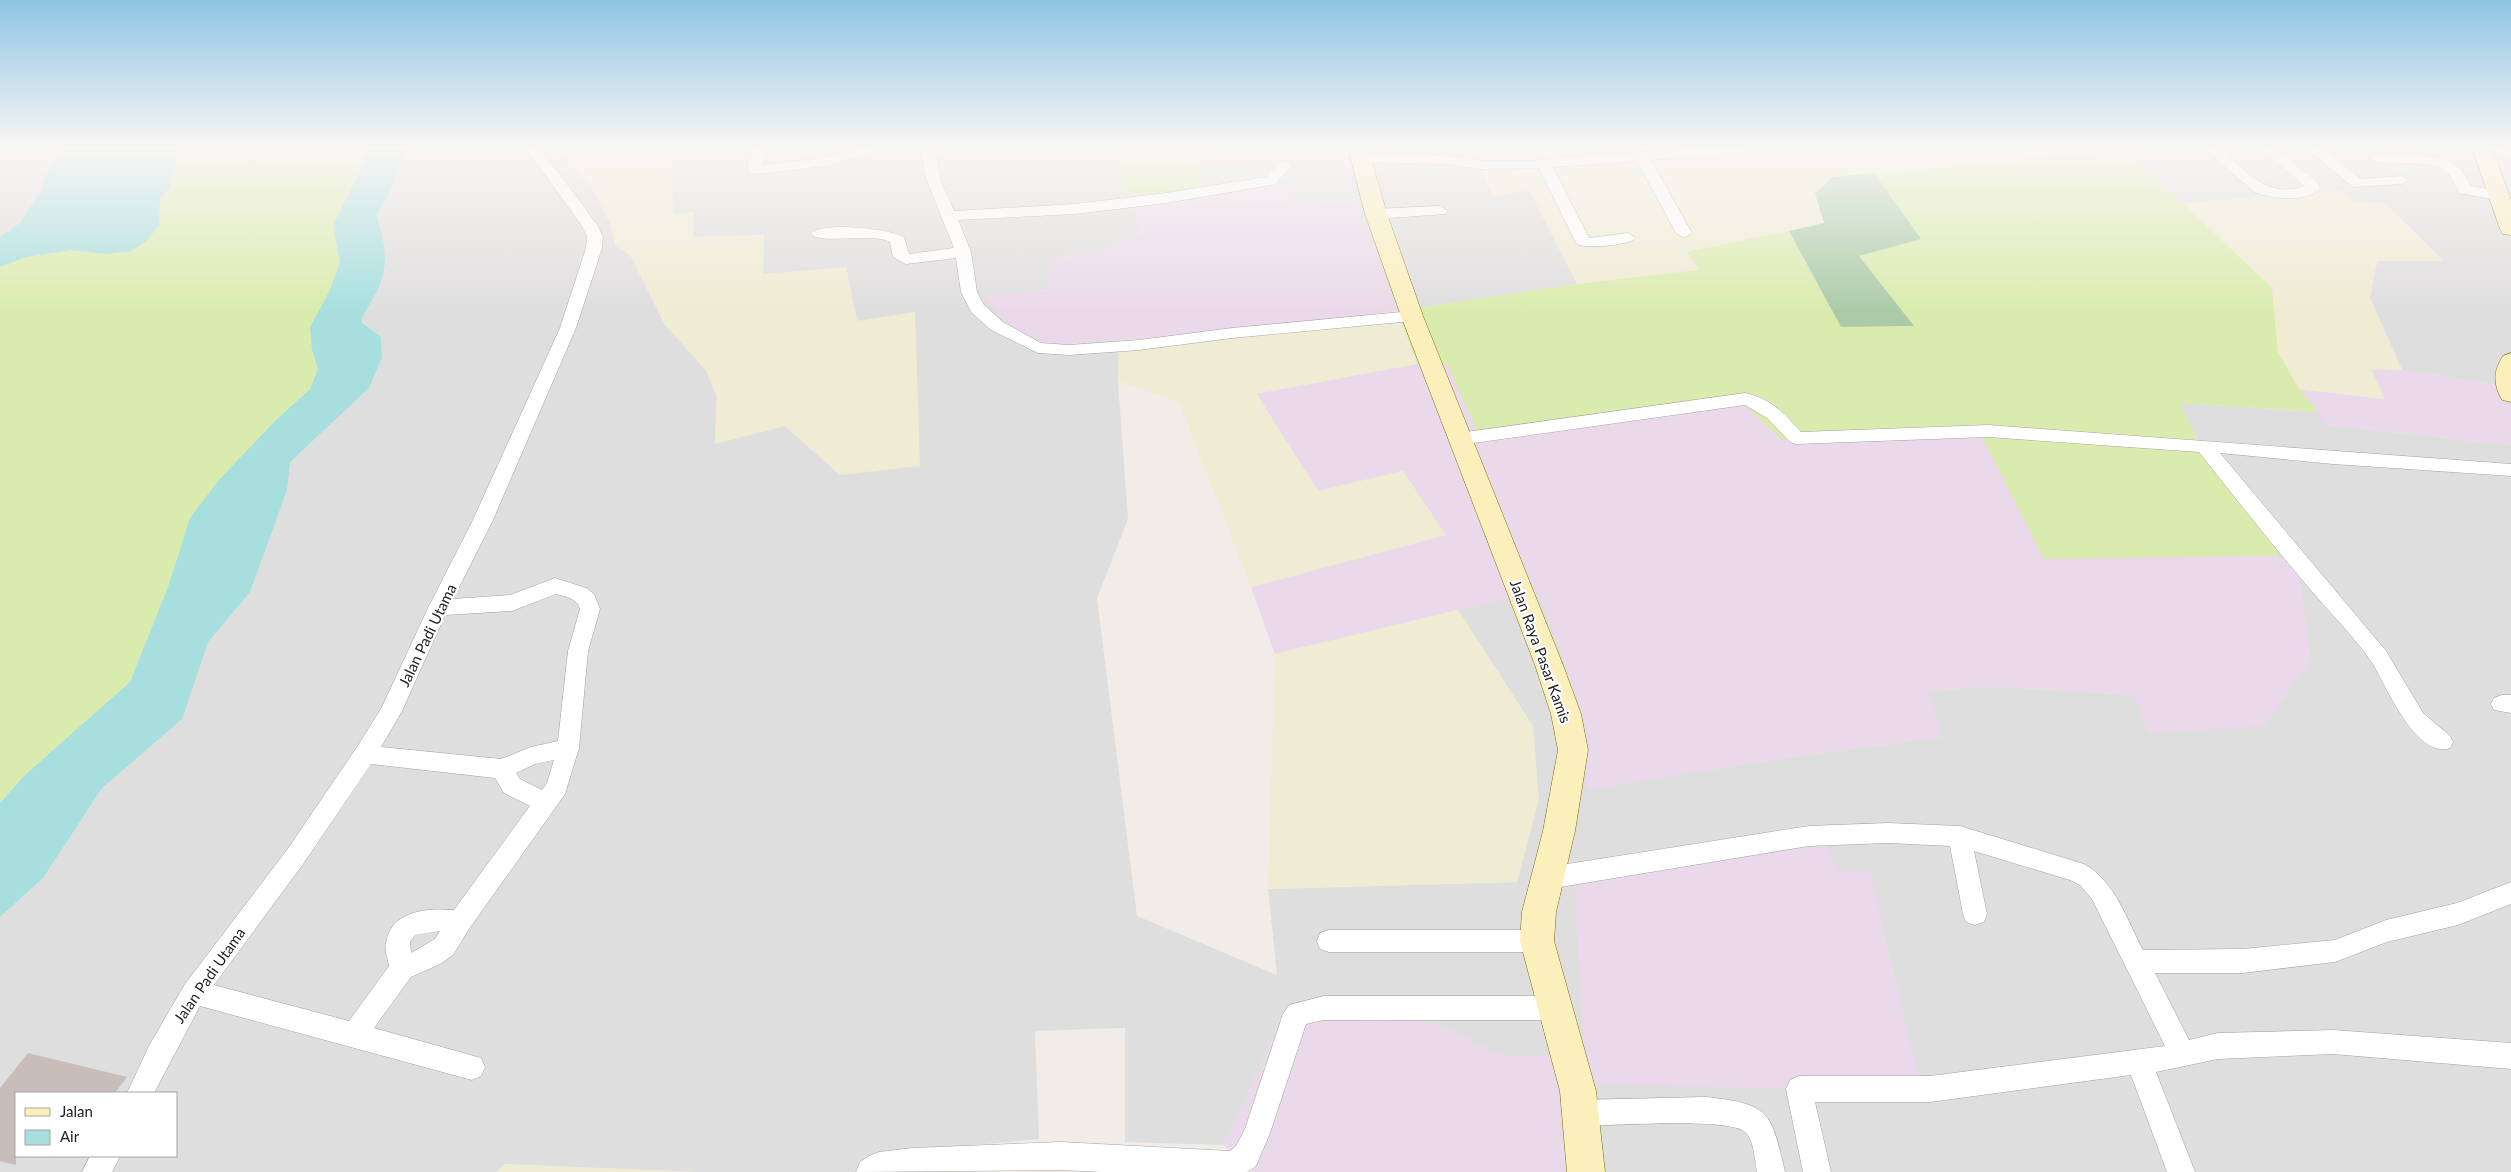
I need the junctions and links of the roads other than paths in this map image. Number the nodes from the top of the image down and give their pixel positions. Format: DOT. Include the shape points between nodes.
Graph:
graph roads {
  1 [pos="573,203"];
  2 [pos="944,203"];
  3 [pos="1124,203"];
  4 [pos="1373,203"];
  5 [pos="1564,203"];
  6 [pos="1667,203"];
  7 [pos="2488,203"];
  8 [pos="1440,211"];
  9 [pos="1376,214"];
  10 [pos="2507,214"];
  11 [pos="950,216"];
  12 [pos="1684,233"];
  13 [pos="818,234"];
  14 [pos="1628,238"];
  15 [pos="963,252"];
  16 [pos="1412,316"];
  17 [pos="2511,360"];
  18 [pos="2511,394"];
  19 [pos="1459,439"];
  20 [pos="2204,446"];
  21 [pos="2511,470"];
  22 [pos="438,608"];
  23 [pos="2442,742"];
  24 [pos="568,748"];
  25 [pos="365,754"];
  26 [pos="502,769"];
  27 [pos="545,803"];
  28 [pos="1960,836"];
  29 [pos="1548,878"];
  30 [pos="2511,893"];
  31 [pos="1975,914"];
  32 [pos="460,920"];
  33 [pos="1330,940"];
  34 [pos="1537,941"];
  35 [pos="2136,962"];
  36 [pos="402,969"];
  37 [pos="194,992"];
  38 [pos="1556,1008"];
  39 [pos="354,1035"];
  40 [pos="2182,1054"];
  41 [pos="2511,1056"];
  42 [pos="2138,1062"];
  43 [pos="472,1067"];
  44 [pos="140,1092"];
  45 [pos="1580,1113"];
  46 [pos="105,1157"];
  47 [pos="96,1172"];
  48 [pos="870,1172"];
  49 [pos="1586,1172"];
  50 [pos="1771,1172"];
  51 [pos="1817,1172"];
  52 [pos="2181,1172"];
  1 -- 22 [label="street, Jalan Padi Utama" via="595,237 568,328 482,522"];
  2 -- 11 [label="street"];
  3 -- 11 [label="street" via="1075,209"];
  4 -- 9 [label="main road, Jalan Raya Pasar Kamis"];
  5 -- 14 [label="street" via="1584,243"];
  6 -- 12 [label="street"];
  7 -- 10 [label="street"];
  8 -- 9 [label="street"];
  9 -- 16 [label="main road, Jalan Raya Pasar Kamis"];
  11 -- 15 [label="street"];
  13 -- 15 [label="street" via="892,236 898,240 900,254 906,259"];
  15 -- 16 [label="street" via="969,292 977,308 997,326 1038,348 1069,350 1139,345 1232,332"];
  16 -- 19 [label="main road, Jalan Raya Pasar Kamis"];
  17 -- 18 [label="main road" via="2506,369 2506,381"];
  19 -- 20 [label="street" via="1745,399 1762,404 1796,438 1988,431"];
  19 -- 29 [label="main road, Jalan Raya Pasar Kamis" via="1566,714 1573,750"];
  20 -- 21 [label="street"];
  20 -- 23 [label="street" via="2379,657 2415,719"];
  22 -- 24 [label="street" via="512,604 555,586 572,590 587,599 590,609 577,657"];
  22 -- 25 [label="street, Jalan Padi Utama" via="391,711"];
  24 -- 26 [label="street" via="531,756"];
  24 -- 27 [label="street" via="557,787"];
  25 -- 26 [label="street"];
  25 -- 37 [label="street, Jalan Padi Utama" via="295,857"];
  26 -- 27 [label="street" via="512,786"];
  27 -- 32 [label="street"];
  28 -- 29 [label="street" via="1888,833 1809,836"];
  28 -- 31 [label="street"];
  28 -- 35 [label="street" via="2053,863 2088,878 2100,891"];
  29 -- 34 [label="main road, Jalan Raya Pasar Kamis" via="1539,912"];
  30 -- 35 [label="street" via="2458,914 2386,931 2335,951 2244,961"];
  32 -- 36 [label="street" via="444,947"];
  32 -- 36 [label="street" via="431,920 412,925 402,933 398,942"];
  33 -- 34 [label="street"];
  34 -- 38 [label="main road, Jalan Raya Pasar Kamis"];
  35 -- 40 [label="street"];
  36 -- 39 [label="street"];
  37 -- 39 [label="street"];
  37 -- 44 [label="street, Jalan Padi Utama"];
  38 -- 45 [label="main road, Jalan Raya Pasar Kamis" via="1572,1065"];
  38 -- 48 [label="street" via="1324,1008 1298,1014 1292,1023 1258,1133 1246,1156 1231,1164 1061,1156 913,1162 879,1166"];
  39 -- 43 [label="street"];
  40 -- 41 [label="street" via="2218,1046 2333,1042"];
  40 -- 42 [label="street"];
  42 -- 51 [label="street" via="1930,1089 1799,1089"];
  42 -- 52 [label="street"];
  45 -- 49 [label="main road, Jalan Raya Pasar Kamis"];
  45 -- 50 [label="street" via="1706,1110 1742,1114 1756,1123 1764,1140"];
  46 -- 47 [label="street"];
}
